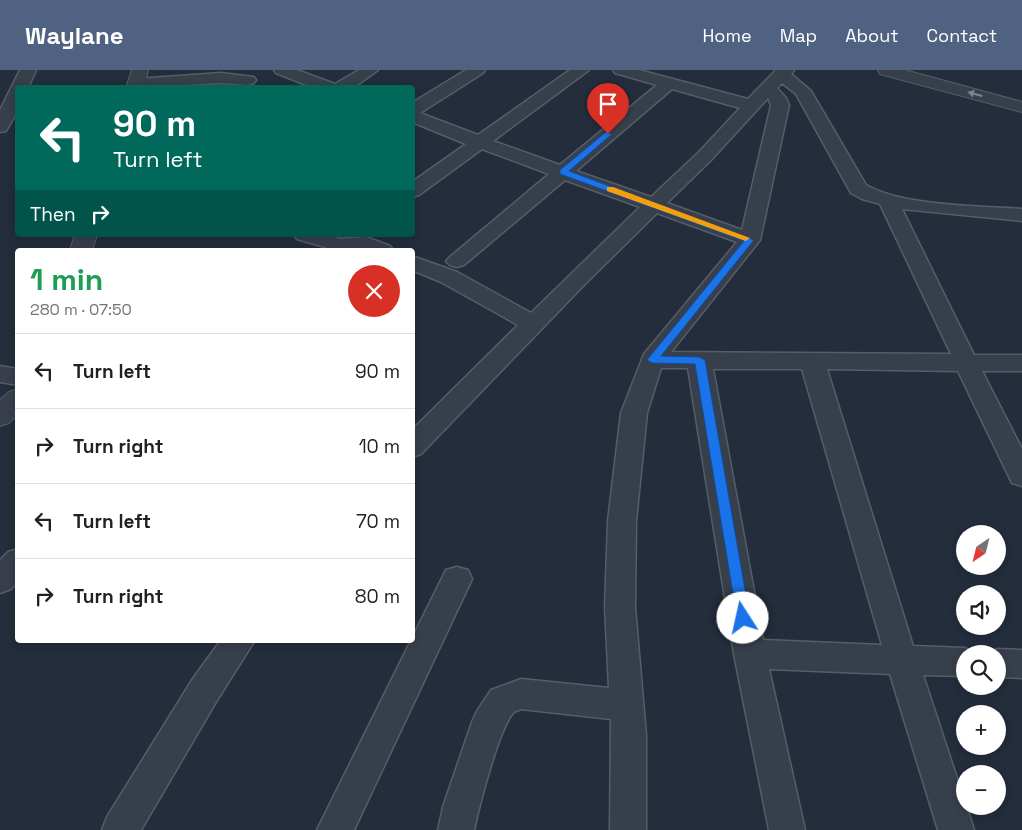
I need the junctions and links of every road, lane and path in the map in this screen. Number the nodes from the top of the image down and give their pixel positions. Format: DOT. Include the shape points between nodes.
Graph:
graph roads {
  1 [pos="28,70"];
  2 [pos="282,70"];
  3 [pos="370,70"];
  4 [pos="477,70"];
  5 [pos="581,70"];
  6 [pos="621,70"];
  7 [pos="886,70"];
  8 [pos="938,70"];
  9 [pos="779,78"];
  10 [pos="137,80"];
  11 [pos="247,80"];
  12 [pos="669,83"];
  13 [pos="21,85"];
  14 [pos="322,85"];
  15 [pos="346,85"];
  16 [pos="1022,94"];
  17 [pos="15,98"];
  18 [pos="753,106"];
  19 [pos="1022,107"];
  20 [pos="415,109"];
  21 [pos="415,117"];
  22 [pos="0,127"];
  23 [pos="481,143"];
  24 [pos="563,172"];
  25 [pos="415,189"];
  26 [pos="889,202"];
  27 [pos="653,204"];
  28 [pos="1022,215"];
  29 [pos="311,237"];
  30 [pos="750,240"];
  31 [pos="378,248"];
  32 [pos="457,261"];
  33 [pos="415,263"];
  34 [pos="533,324"];
  35 [pos="652,360"];
  36 [pos="699,360"];
  37 [pos="812,361"];
  38 [pos="966,363"];
  39 [pos="1022,363"];
  40 [pos="0,374"];
  41 [pos="15,376"];
  42 [pos="15,401"];
  43 [pos="0,416"];
  44 [pos="415,444"];
  45 [pos="1022,476"];
  46 [pos="15,564"];
  47 [pos="458,579"];
  48 [pos="0,580"];
  49 [pos="237,643"];
  50 [pos="750,654"];
  51 [pos="902,660"];
  52 [pos="956,662"];
  53 [pos="1006,663"];
  54 [pos="1022,664"];
  55 [pos="627,705"];
  56 [pos="120,830"];
  57 [pos="335,830"];
  58 [pos="456,830"];
  59 [pos="628,830"];
  60 [pos="788,830"];
  61 [pos="956,830"];
  1 -- 13 [label="street"];
  2 -- 14 [label="street"];
  3 -- 15 [label="street"];
  4 -- 20 [label="street"];
  5 -- 23 [label="street"];
  6 -- 12 [label="street"];
  19 -- 7 [label="street, one-way"];
  8 -- 16 [label="street"];
  9 -- 18 [label="street"];
  9 -- 26 [label="street" via="803,91 858,189"];
  9 -- 30 [label="street" via="780,104"];
  10 -- 11 [label="street"];
  12 -- 18 [label="street"];
  12 -- 24 [label="street"];
  17 -- 22 [label="street"];
  18 -- 27 [label="street"];
  21 -- 23 [label="street"];
  23 -- 24 [label="street"];
  23 -- 25 [label="street"];
  24 -- 27 [label="street"];
  24 -- 32 [label="street"];
  26 -- 28 [label="street"];
  26 -- 38 [label="street"];
  27 -- 30 [label="street"];
  27 -- 34 [label="street"];
  29 -- 31 [label="street" via="340,245 366,243"];
  30 -- 35 [label="street"];
  33 -- 34 [label="street" via="448,277"];
  34 -- 44 [label="street"];
  35 -- 36 [label="street"];
  35 -- 55 [label="street" via="634,413 622,521 620,607"];
  36 -- 37 [label="street"];
  36 -- 50 [label="street"];
  37 -- 38 [label="street"];
  37 -- 51 [label="street"];
  38 -- 39 [label="street"];
  38 -- 45 [label="street"];
  40 -- 41 [label="street"];
  42 -- 43 [label="street"];
  46 -- 48 [label="street"];
  47 -- 57 [label="street"];
  49 -- 56 [label="street"];
  50 -- 51 [label="street"];
  50 -- 60 [label="street"];
  51 -- 52 [label="street"];
  51 -- 61 [label="street"];
  53 -- 54 [label="street"];
  55 -- 58 [label="street" via="521,694 503,701 489,722"];
  55 -- 59 [label="street"];
}
